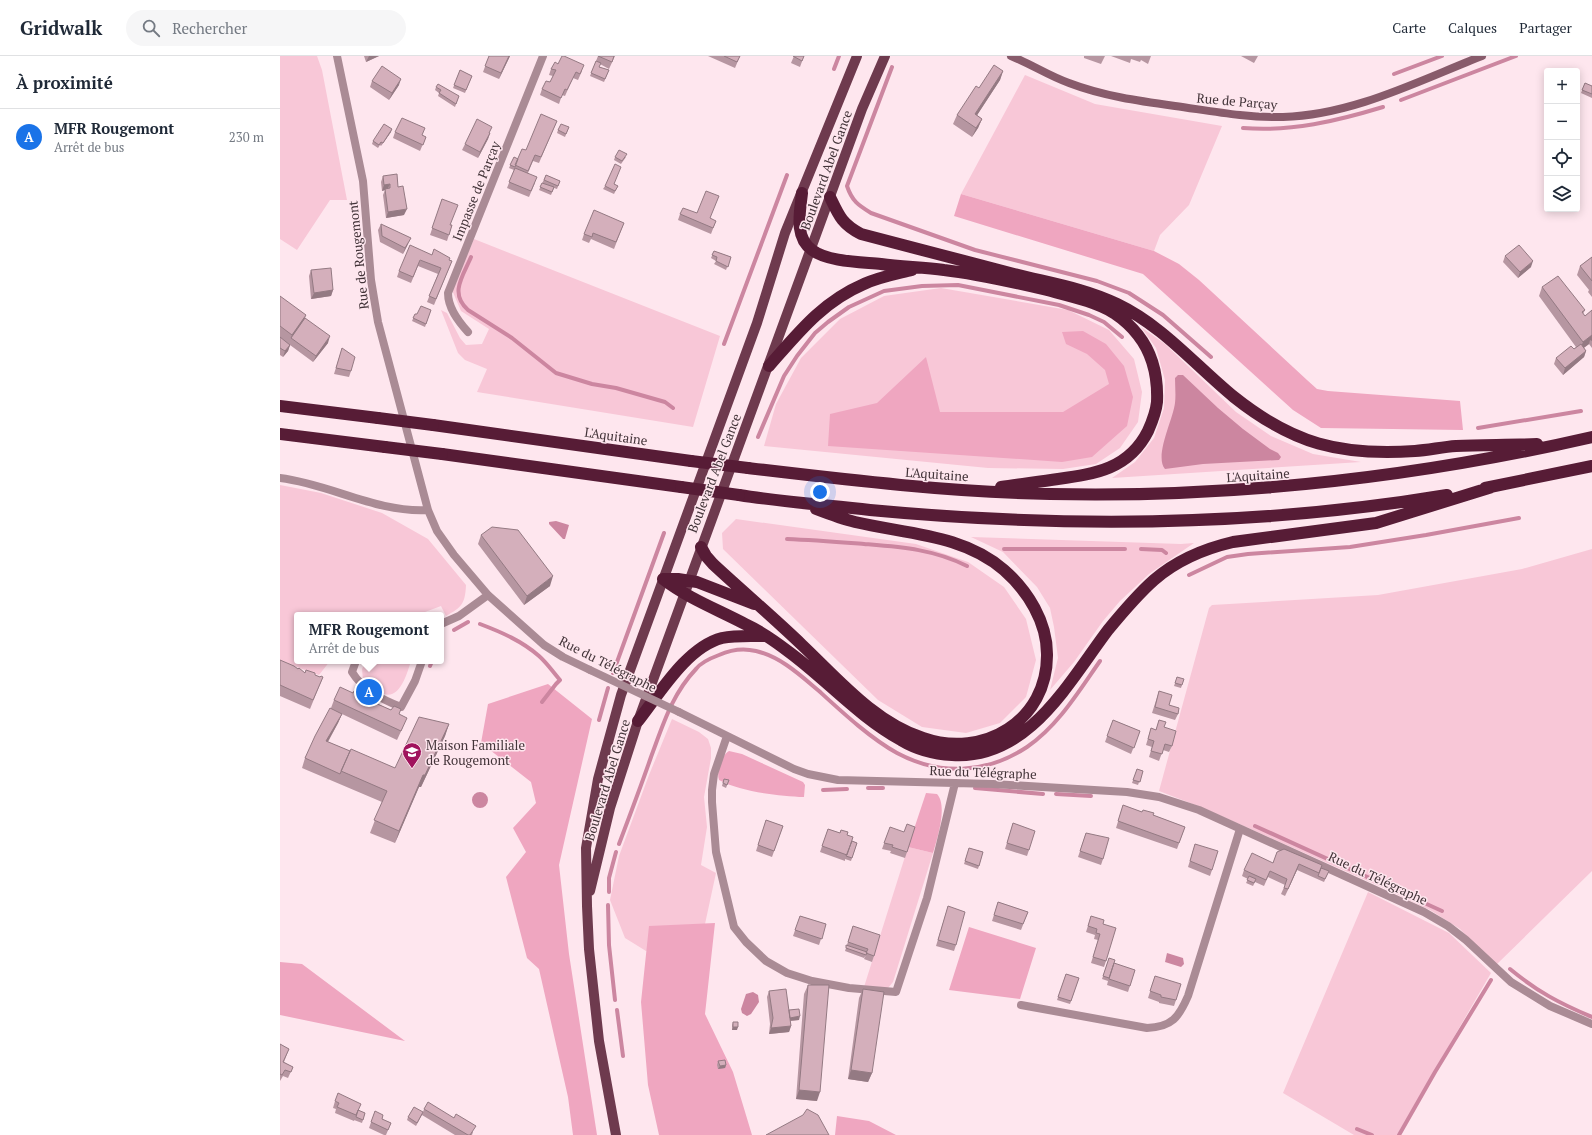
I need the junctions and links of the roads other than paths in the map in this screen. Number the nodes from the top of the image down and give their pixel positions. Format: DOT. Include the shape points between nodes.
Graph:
graph roads {
  1 [pos="337,56"];
  2 [pos="543,56"];
  3 [pos="857,56"];
  4 [pos="885,56"];
  5 [pos="1012,56"];
  6 [pos="1482,56"];
  7 [pos="802,194"];
  8 [pos="830,197"];
  9 [pos="811,250"];
  10 [pos="918,268"];
  11 [pos="468,332"];
  12 [pos="769,366"];
  13 [pos="280,406"];
  14 [pos="280,434"];
  15 [pos="1592,437"];
  16 [pos="1568,443"];
  17 [pos="1592,466"];
  18 [pos="419,473"];
  19 [pos="280,478"];
  20 [pos="1492,487"];
  21 [pos="970,491"];
  22 [pos="794,502"];
  23 [pos="428,510"];
  24 [pos="701,547"];
  25 [pos="663,579"];
  26 [pos="689,580"];
  27 [pos="684,594"];
  28 [pos="488,595"];
  29 [pos="760,606"];
  30 [pos="444,623"];
  31 [pos="767,636"];
  32 [pos="355,664"];
  33 [pos="421,664"];
  34 [pos="638,721"];
  35 [pos="727,736"];
  36 [pos="955,783"];
  37 [pos="1240,829"];
  38 [pos="587,906"];
  39 [pos="1022,1005"];
  40 [pos="1592,1024"];
  41 [pos="616,1135"];
  1 -- 18 [label="street, Rue de Rougemont" via="363,181 374,300 381,335"];
  2 -- 11 [label="street, Impasse de Parçay" via="448,293 453,312"];
  3 -- 7 [label="main road, Boulevard Abel Gance"];
  4 -- 8 [label="main road, Boulevard Abel Gance" via="862,109"];
  5 -- 6 [label="street, Rue de Parçay" via="1067,83 1107,94 1222,114 1284,117 1351,106"];
  7 -- 9 [label="highway" via="800,231"];
  7 -- 25 [label="main road, Boulevard Abel Gance" via="785,233 757,323"];
  8 -- 9 [label="main road, Boulevard Abel Gance"];
  8 -- 16 [label="highway" via="842,220 849,228 861,234 1082,290 1118,304 1155,327 1255,412 1289,434 1306,440 1356,452"];
  9 -- 10 [label="highway" via="822,256 837,259"];
  9 -- 12 [label="main road, Boulevard Abel Gance"];
  10 -- 12 [label="highway" via="865,283 835,300 811,318"];
  10 -- 21 [label="highway" via="1016,283 1098,305 1113,312 1134,330 1147,348 1156,376 1157,402 1152,421 1138,447 1124,460 1090,475"];
  12 -- 24 [label="main road, Boulevard Abel Gance"];
  13 -- 21 [label="highway, L'Aquitaine, bridge" via="748,468"];
  14 -- 22 [label="highway, bridge"];
  15 -- 16 [label="highway, L'Aquitaine"];
  16 -- 21 [label="highway, L'Aquitaine" via="1425,470 1269,488 1120,494"];
  17 -- 20 [label="highway"];
  18 -- 23 [label="street, Rue du Télégraphe"];
  19 -- 23 [label="street" via="389,507"];
  20 -- 22 [label="highway" via="1326,511 1160,522 993,520"];
  20 -- 31 [label="highway" via="1376,523 1233,542 1213,547 1173,565 1137,597 1034,724 1008,743 979,754 947,755 924,750 901,740 874,722"];
  22 -- 29 [label="highway" via="854,522 945,540 990,559 1022,588 1037,613 1047,653 1044,679 1024,716 1002,733 969,744 933,742 906,731 879,715"];
  23 -- 28 [label="street, Rue du Télégraphe" via="437,531"];
  24 -- 26 [label="main road, Boulevard Abel Gance"];
  24 -- 29 [label="highway" via="713,564"];
  25 -- 26 [label="highway"];
  25 -- 27 [label="highway"];
  25 -- 38 [label="main road, Boulevard Abel Gance" via="621,695 598,779 586,848"];
  26 -- 27 [label="main road, Boulevard Abel Gance"];
  26 -- 29 [label="highway"];
  27 -- 31 [label="highway"];
  27 -- 34 [label="main road, Boulevard Abel Gance"];
  28 -- 30 [label="street" via="459,616"];
  28 -- 35 [label="street, Rue du Télégraphe, bridge" via="544,645 563,657"];
  31 -- 34 [label="highway" via="745,635 721,639 703,646 680,666"];
  32 -- 33 [label="street" via="352,672 369,692 400,707"];
  34 -- 38 [label="main road, Boulevard Abel Gance" via="611,802"];
  35 -- 36 [label="street, Rue du Télégraphe" via="794,769 820,777 838,780"];
  35 -- 36 [label="street" via="714,774 712,802 716,852 732,922 746,942 776,968 812,981 849,988 896,992 927,898"];
  36 -- 37 [label="street, Rue du Télégraphe" via="1127,792 1153,796 1199,810"];
  37 -- 39 [label="street" via="1188,996 1181,1012 1170,1024 1159,1028 1147,1028"];
  37 -- 40 [label="street, Rue du Télégraphe" via="1424,912 1466,940 1511,982 1550,1006"];
  38 -- 41 [label="main road, Boulevard Abel Gance" via="599,1041"];
}
